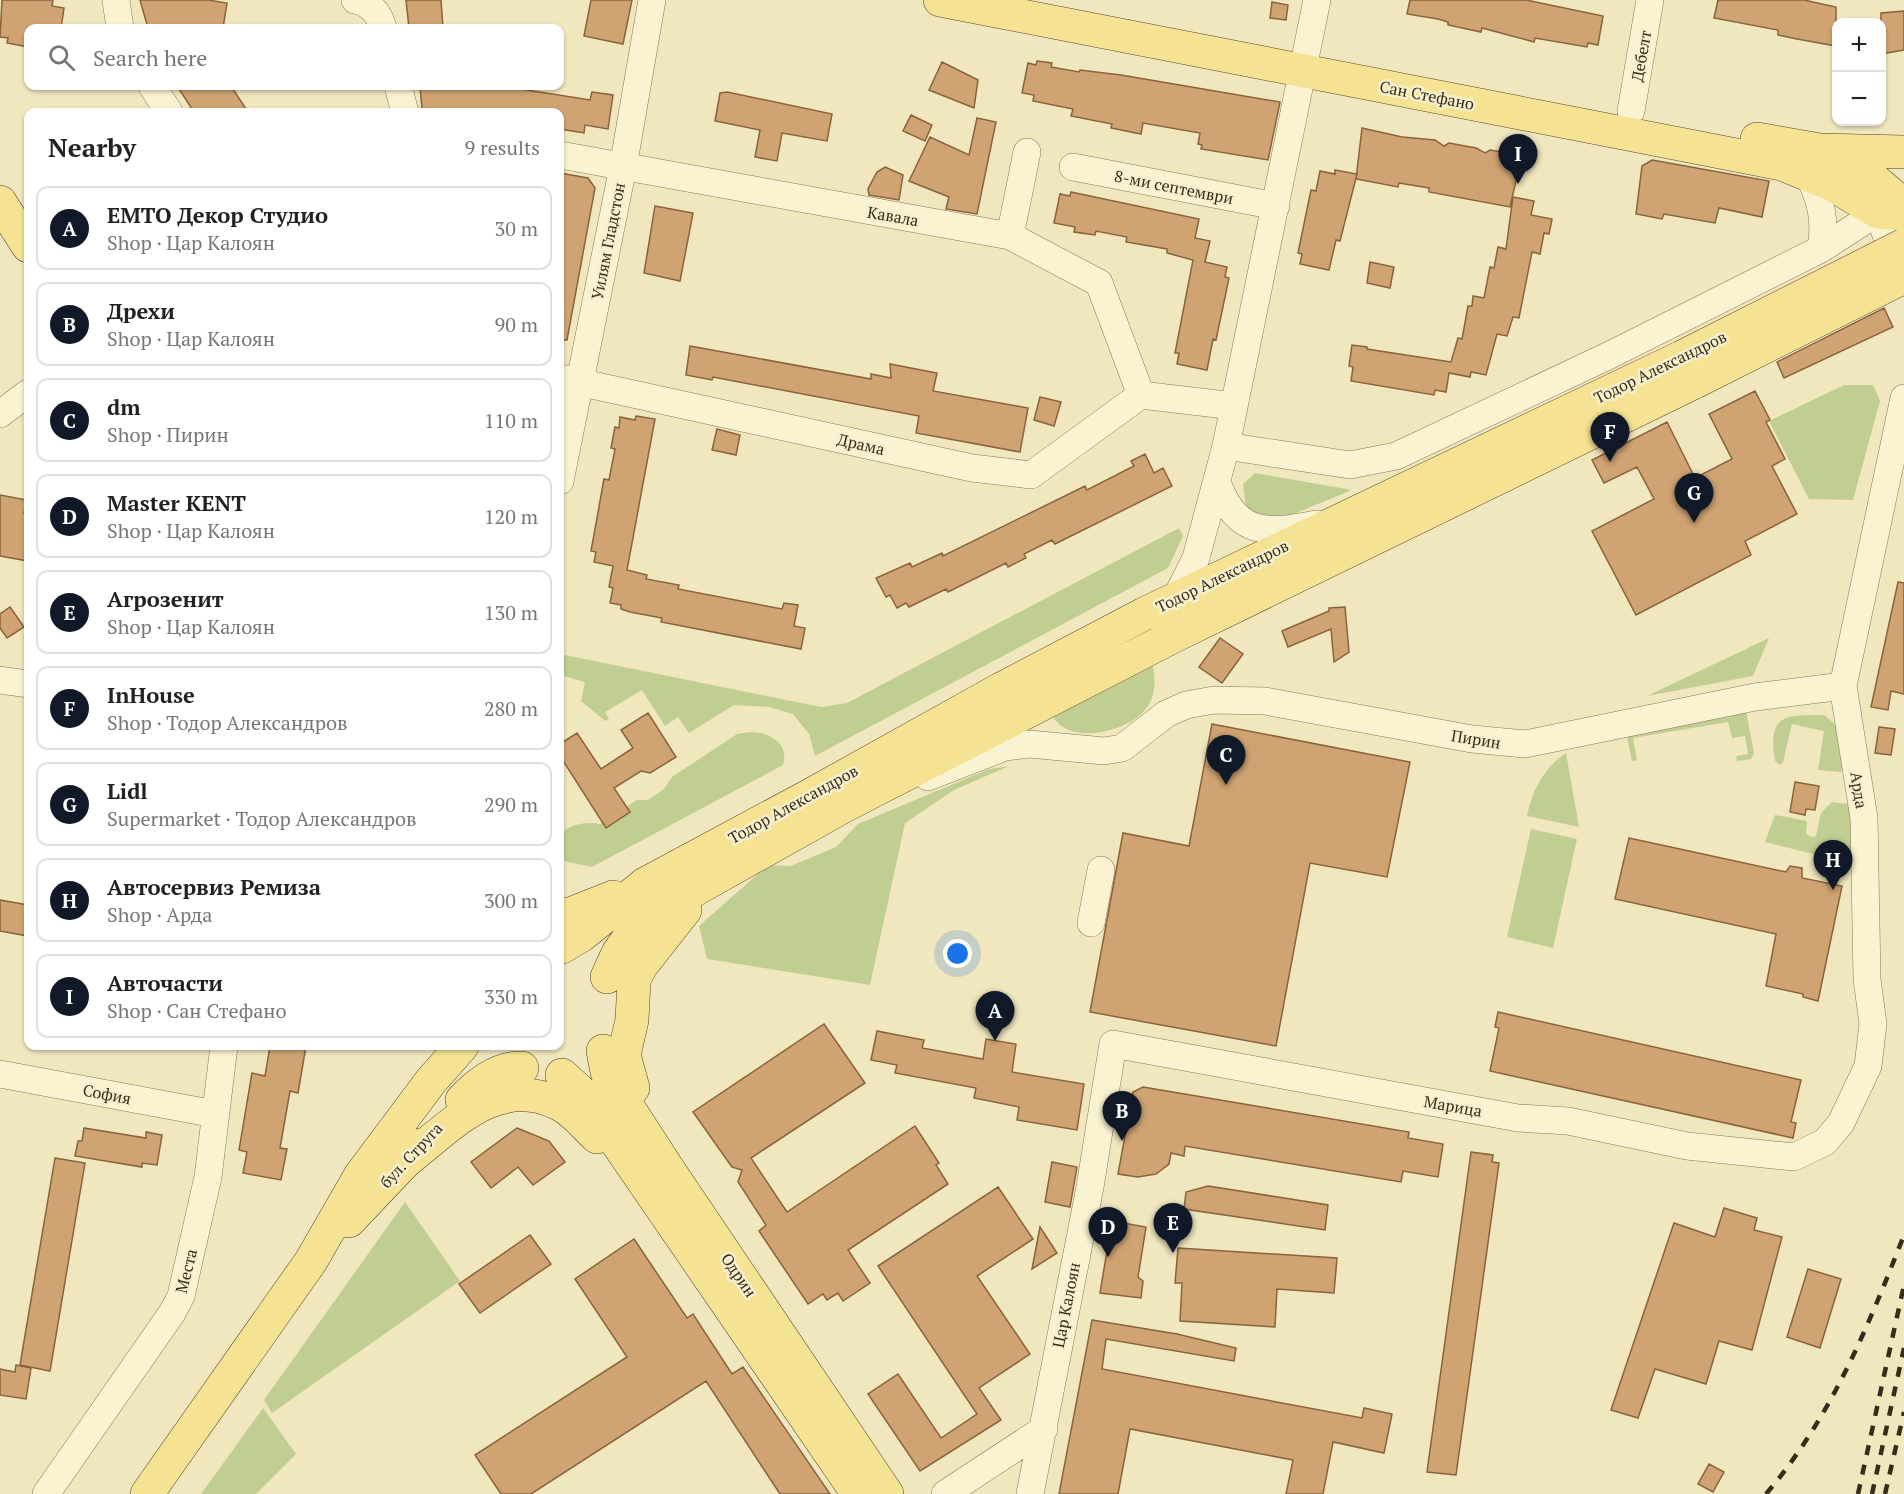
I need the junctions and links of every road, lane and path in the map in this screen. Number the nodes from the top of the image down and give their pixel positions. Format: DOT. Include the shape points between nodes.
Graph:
graph roads {
  1 [pos="116,0"];
  2 [pos="355,0"];
  3 [pos="652,0"];
  4 [pos="940,0"];
  5 [pos="1039,0"];
  6 [pos="1317,0"];
  7 [pos="1650,0"];
  8 [pos="119,24"];
  9 [pos="382,24"];
  10 [pos="1305,62"];
  11 [pos="155,90"];
  12 [pos="399,90"];
  13 [pos="166,108"];
  14 [pos="404,108"];
  15 [pos="1631,111"];
  16 [pos="1028,152"];
  17 [pos="1904,152"];
  18 [pos="564,156"];
  19 [pos="1814,162"];
  20 [pos="623,167"];
  21 [pos="1073,167"];
  22 [pos="0,202"];
  23 [pos="1897,204"];
  24 [pos="1276,206"];
  25 [pos="1010,236"];
  26 [pos="24,240"];
  27 [pos="1904,245"];
  28 [pos="1821,249"];
  29 [pos="1904,277"];
  30 [pos="1904,294"];
  31 [pos="1688,369"];
  32 [pos="569,379"];
  33 [pos="1141,395"];
  34 [pos="24,396"];
  35 [pos="1904,398"];
  36 [pos="1234,406"];
  37 [pos="0,414"];
  38 [pos="564,436"];
  39 [pos="1227,446"];
  40 [pos="1217,482"];
  41 [pos="1341,519"];
  42 [pos="1176,598"];
  43 [pos="0,680"];
  44 [pos="24,683"];
  45 [pos="1843,686"];
  46 [pos="844,806"];
  47 [pos="1101,870"];
  48 [pos="710,882"];
  49 [pos="645,884"];
  50 [pos="564,914"];
  51 [pos="1091,923"];
  52 [pos="564,945"];
  53 [pos="564,948"];
  54 [pos="607,977"];
  55 [pos="1113,1044"];
  56 [pos="223,1050"];
  57 [pos="445,1050"];
  58 [pos="458,1050"];
  59 [pos="500,1050"];
  60 [pos="603,1051"];
  61 [pos="522,1068"];
  62 [pos="0,1074"];
  63 [pos="562,1075"];
  64 [pos="431,1081"];
  65 [pos="215,1114"];
  66 [pos="1794,1157"];
  67 [pos="406,1161"];
  68 [pos="658,1178"];
  69 [pos="311,1261"];
  70 [pos="717,1286"];
  71 [pos="757,1302"];
  72 [pos="1044,1429"];
  73 [pos="46,1494"];
  74 [pos="147,1494"];
  75 [pos="858,1494"];
  76 [pos="887,1494"];
  77 [pos="945,1494"];
  78 [pos="1030,1494"];
  1 -- 8 [label="street"];
  2 -- 9 [label="street" via="380,15"];
  3 -- 20 [label="street, Уилям Гладстон"];
  4 -- 10 [label="main road, Сан Стефано"];
  5 -- 10 [label="main road, Сан Стефано"];
  6 -- 10 [label="street"];
  7 -- 15 [label="street, Дебелт"];
  10 -- 15 [label="main road, Сан Стефано"];
  10 -- 19 [label="main road, Сан Стефано" via="1762,160"];
  10 -- 24 [label="street"];
  11 -- 13 [label="street"];
  12 -- 14 [label="street"];
  15 -- 19 [label="main road, Сан Стефано"];
  16 -- 25 [label="street"];
  17 -- 19 [label="main road, Сан Стефано"];
  18 -- 20 [label="street, Кавала"];
  19 -- 23 [label="main road" via="1866,173"];
  19 -- 28 [label="street" via="1824,232"];
  20 -- 25 [label="street, Кавала"];
  20 -- 32 [label="street, Уилям Гладстон"];
  21 -- 24 [label="street, 8-ми септември"];
  22 -- 26 [label="main road"];
  23 -- 28 [label="street"];
  23 -- 30 [label="street"];
  24 -- 36 [label="street"];
  25 -- 33 [label="street, Кавала" via="1099,283"];
  27 -- 31 [label="main road, Тодор Александров, bridge"];
  28 -- 39 [label="street" via="1396,456 1350,465"];
  29 -- 31 [label="main road, Тодор Александров, bridge"];
  31 -- 41 [label="main road, Тодор Александров"];
  31 -- 46 [label="main road, Тодор Александров"];
  32 -- 33 [label="street, Драма" via="972,468 1031,475"];
  32 -- 38 [label="street, Уилям Гладстон"];
  33 -- 36 [label="street"];
  34 -- 37 [label="street"];
  35 -- 45 [label="street, Арда"];
  36 -- 39 [label="street"];
  39 -- 40 [label="street"];
  40 -- 41 [label="street" via="1227,506 1255,528 1280,530"];
  40 -- 42 [label="street" via="1196,558"];
  41 -- 42 [label="main road, Тодор Александров"];
  42 -- 49 [label="main road, Тодор Александров"];
  43 -- 44 [label="street"];
  45 -- 46 [label="street, Пирин" via="1755,698 1525,744 1472,739 1265,701 1214,700 1186,705 1166,714 1122,748 1104,751 1029,744 1005,747"];
  45 -- 66 [label="street, Арда" via="1864,818 1867,979 1873,1024 1868,1066 1841,1123 1825,1142"];
  46 -- 48 [label="main road, Тодор Александров"];
  47 -- 51 [label="street"];
  48 -- 54 [label="main road, Тодор Александров" via="680,898 636,931 618,953"];
  48 -- 68 [label="main road" via="669,929 634,980 632,1020 624,1054"];
  49 -- 50 [label="main road"];
  49 -- 52 [label="main road, Тодор Александров"];
  53 -- 54 [label="main road" via="588,957"];
  54 -- 60 [label="main road" via="617,1014"];
  55 -- 66 [label="street, Марица" via="1518,1118 1568,1121 1687,1146"];
  55 -- 72 [label="street, Цар Калоян"];
  56 -- 65 [label="street, Места"];
  57 -- 64 [label="main road"];
  58 -- 64 [label="main road, бул. Струга"];
  59 -- 61 [label="main road"];
  60 -- 63 [label="main road" via="592,1062"];
  60 -- 68 [label="main road, Одрин" via="607,1072"];
  61 -- 63 [label="main road"];
  61 -- 67 [label="main road, бул. Струга" via="508,1068 470,1092"];
  62 -- 65 [label="street, София"];
  63 -- 68 [label="main road, Одрин"];
  64 -- 69 [label="main road, бул. Струга" via="360,1176"];
  65 -- 73 [label="street, Места" via="208,1177 181,1296"];
  67 -- 68 [label="main road" via="484,1102 528,1094 560,1104"];
  67 -- 69 [label="main road, бул. Струга"];
  68 -- 70 [label="main road, Одрин"];
  68 -- 71 [label="main road, Одрин"];
  69 -- 74 [label="main road, бул. Струга"];
  70 -- 71 [label="main road"];
  70 -- 75 [label="main road, Одрин"];
  71 -- 76 [label="main road, Одрин"];
  72 -- 77 [label="street"];
  72 -- 78 [label="street, Цар Калоян"];
}
